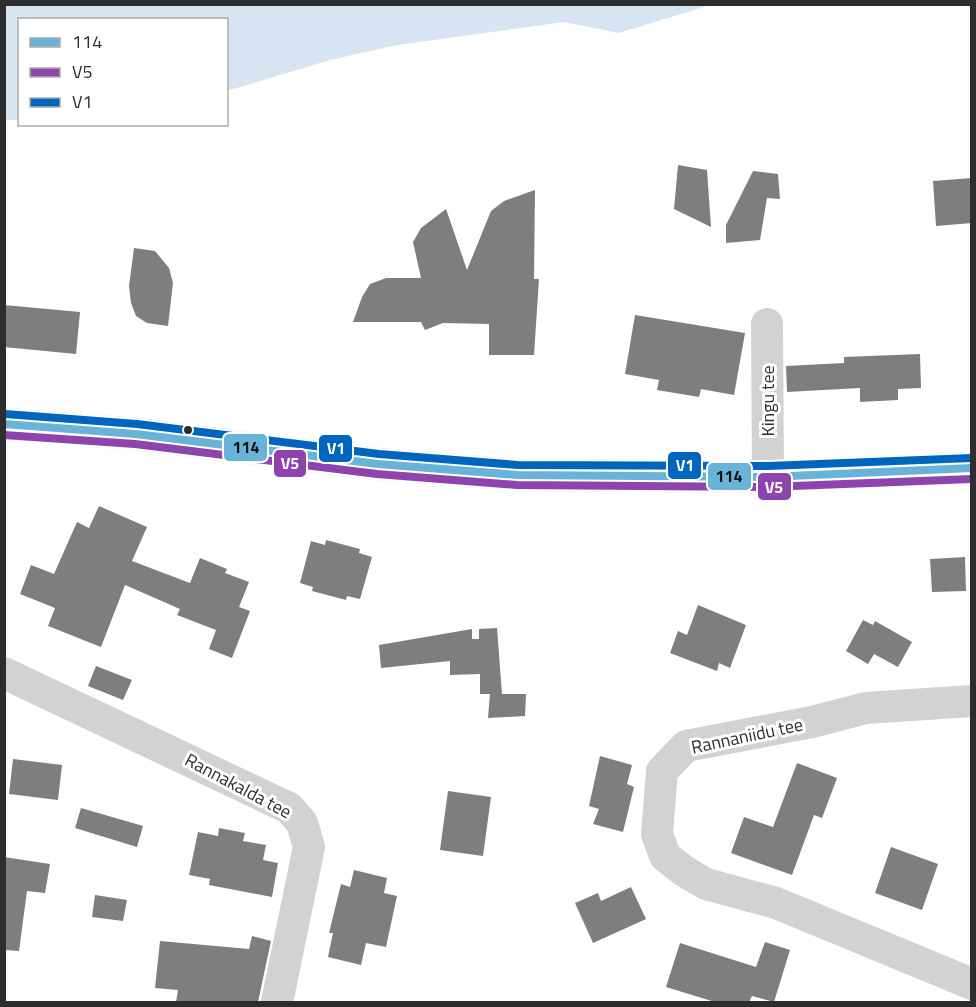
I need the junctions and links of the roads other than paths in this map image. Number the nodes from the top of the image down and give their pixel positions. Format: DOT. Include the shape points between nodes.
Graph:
graph roads {
  1 [pos="767,324"];
  2 [pos="4,424"];
  3 [pos="972,468"];
  4 [pos="768,477"];
  5 [pos="4,673"];
  6 [pos="972,701"];
  7 [pos="972,984"];
  8 [pos="277,1002"];
  1 -- 4 [label="street, Kingu tee"];
  2 -- 4 [label="street" via="136,434 378,464 518,475"];
  3 -- 4 [label="street"];
  5 -- 8 [label="street, Rannakalda tee" via="289,808 302,823 309,847"];
  6 -- 7 [label="street, Rannaniidu tee" via="866,708 686,746 662,771 657,834 665,856 706,884 776,903"];
}
